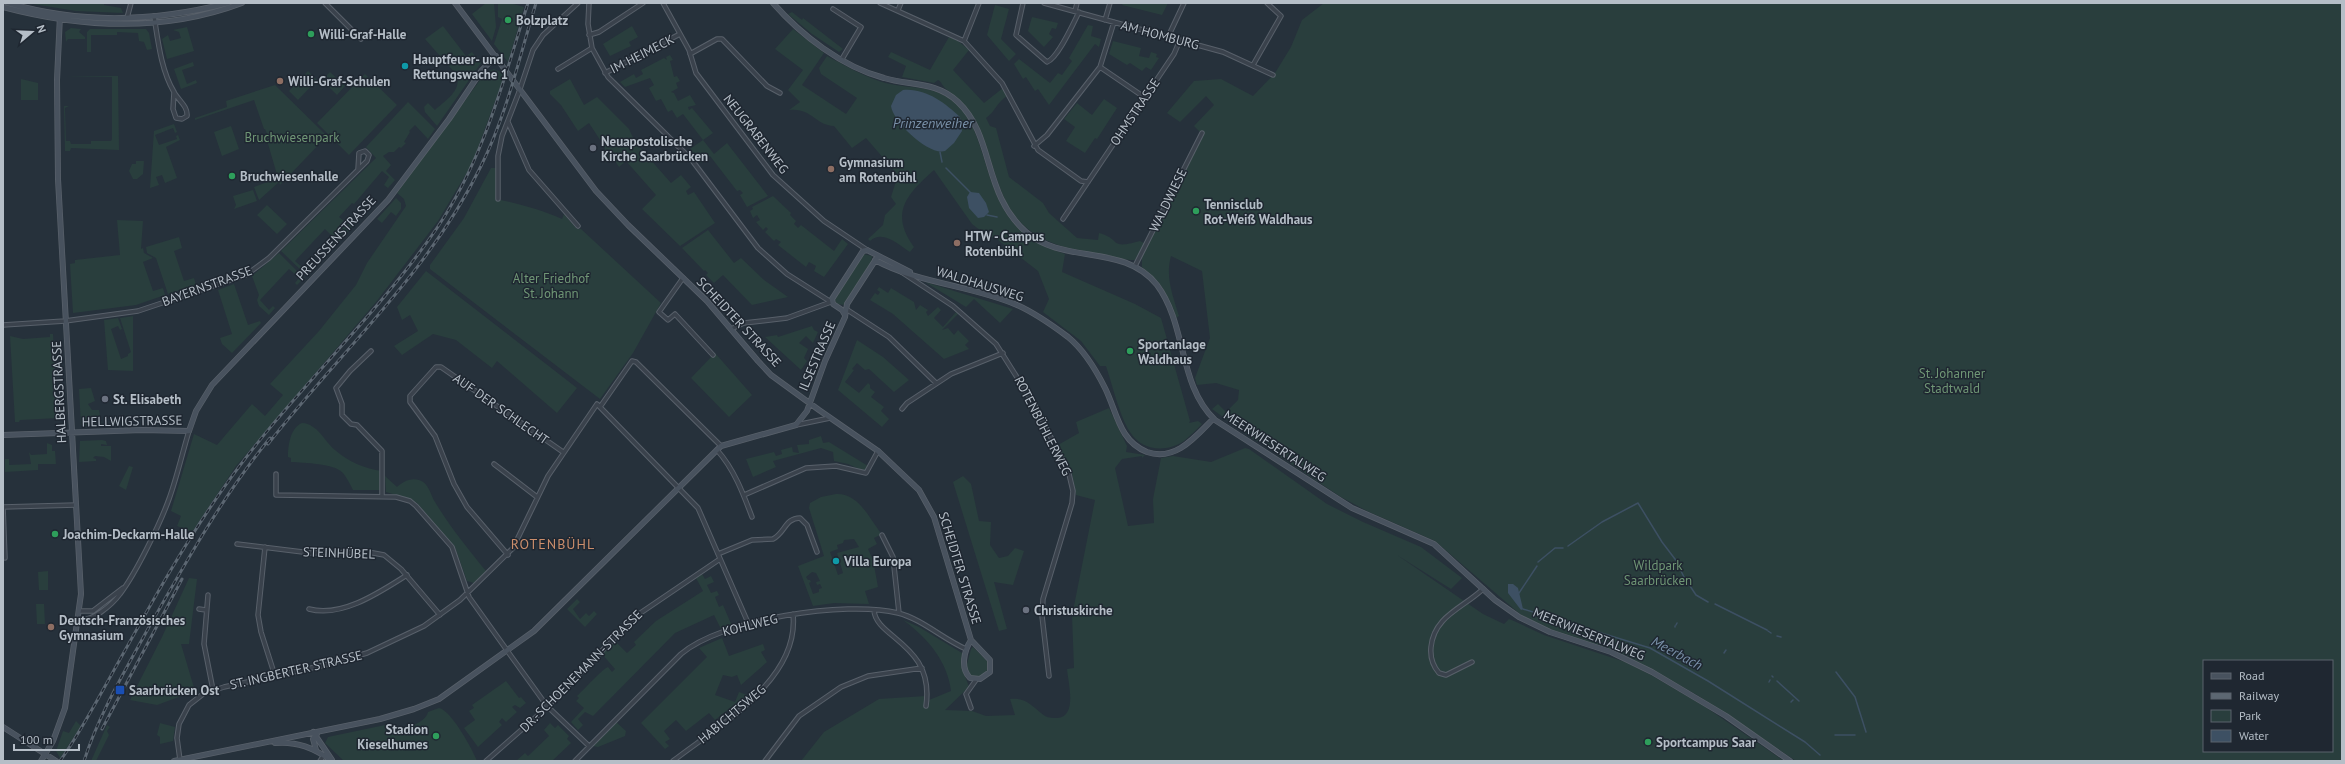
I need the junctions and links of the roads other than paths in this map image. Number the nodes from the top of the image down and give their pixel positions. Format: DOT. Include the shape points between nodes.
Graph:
graph roads {
  1 [pos="8,3"];
  2 [pos="131,3"];
  3 [pos="228,3"];
  4 [pos="242,3"];
  5 [pos="325,3"];
  6 [pos="455,3"];
  7 [pos="578,3"];
  8 [pos="589,3"];
  9 [pos="643,3"];
  10 [pos="663,3"];
  11 [pos="773,3"];
  12 [pos="880,3"];
  13 [pos="902,3"];
  14 [pos="979,3"];
  15 [pos="1023,3"];
  16 [pos="1044,3"];
  17 [pos="1077,3"];
  18 [pos="1110,3"];
  19 [pos="1184,3"];
  20 [pos="1267,3"];
  21 [pos="3,7"];
  22 [pos="833,8"];
  23 [pos="898,10"];
  24 [pos="1077,12"];
  25 [pos="154,16"];
  26 [pos="60,18"];
  27 [pos="126,18"];
  28 [pos="1105,20"];
  29 [pos="155,22"];
  30 [pos="1114,22"];
  31 [pos="680,34"];
  32 [pos="589,35"];
  33 [pos="1168,37"];
  34 [pos="361,39"];
  35 [pos="1180,40"];
  36 [pos="964,41"];
  37 [pos="592,48"];
  38 [pos="690,54"];
  39 [pos="496,56"];
  40 [pos="842,59"];
  41 [pos="1253,65"];
  42 [pos="1100,67"];
  43 [pos="558,69"];
  44 [pos="605,73"];
  45 [pos="1273,75"];
  46 [pos="521,88"];
  47 [pos="174,92"];
  48 [pos="780,93"];
  49 [pos="1144,97"];
  50 [pos="508,122"];
  51 [pos="1202,133"];
  52 [pos="1034,146"];
  53 [pos="358,169"];
  54 [pos="1088,182"];
  55 [pos="498,199"];
  56 [pos="1063,219"];
  57 [pos="578,226"];
  58 [pos="867,250"];
  59 [pos="876,258"];
  60 [pos="1135,266"];
  61 [pos="900,271"];
  62 [pos="921,277"];
  63 [pos="683,278"];
  64 [pos="922,284"];
  65 [pos="831,302"];
  66 [pos="844,309"];
  67 [pos="65,321"];
  68 [pos="3,324"];
  69 [pos="731,329"];
  70 [pos="371,351"];
  71 [pos="1003,353"];
  72 [pos="713,355"];
  73 [pos="936,383"];
  74 [pos="810,403"];
  75 [pos="600,407"];
  76 [pos="902,410"];
  77 [pos="830,418"];
  78 [pos="1213,419"];
  79 [pos="796,425"];
  80 [pos="188,431"];
  81 [pos="72,433"];
  82 [pos="3,436"];
  83 [pos="721,446"];
  84 [pos="716,450"];
  85 [pos="563,452"];
  86 [pos="878,452"];
  87 [pos="494,464"];
  88 [pos="276,474"];
  89 [pos="679,486"];
  90 [pos="382,496"];
  91 [pos="744,496"];
  92 [pos="537,497"];
  93 [pos="76,505"];
  94 [pos="3,507"];
  95 [pos="752,517"];
  96 [pos="882,535"];
  97 [pos="236,544"];
  98 [pos="265,547"];
  99 [pos="816,552"];
  100 [pos="718,554"];
  101 [pos="508,555"];
  102 [pos="5,558"];
  103 [pos="720,559"];
  104 [pos="407,575"];
  105 [pos="125,586"];
  106 [pos="1483,589"];
  107 [pos="467,592"];
  108 [pos="208,595"];
  109 [pos="198,609"];
  110 [pos="309,609"];
  111 [pos="206,610"];
  112 [pos="874,610"];
  113 [pos="78,612"];
  114 [pos="898,613"];
  115 [pos="793,614"];
  116 [pos="440,615"];
  117 [pos="78,620"];
  118 [pos="749,624"];
  119 [pos="971,640"];
  120 [pos="966,649"];
  121 [pos="508,651"];
  122 [pos="1472,662"];
  123 [pos="922,668"];
  124 [pos="275,676"];
  125 [pos="1049,676"];
  126 [pos="976,680"];
  127 [pos="212,690"];
  128 [pos="547,706"];
  129 [pos="926,706"];
  130 [pos="971,708"];
  131 [pos="3,727"];
  132 [pos="326,729"];
  133 [pos="316,732"];
  134 [pos="268,742"];
  135 [pos="321,742"];
  136 [pos="589,746"];
  137 [pos="316,750"];
  138 [pos="46,753"];
  139 [pos="324,754"];
  140 [pos="192,759"];
  141 [pos="177,760"];
  142 [pos="41,761"];
  143 [pos="56,761"];
  144 [pos="320,761"];
  145 [pos="332,761"];
  146 [pos="486,761"];
  147 [pos="575,761"];
  148 [pos="673,761"];
  149 [pos="765,761"];
  150 [pos="1790,761"];
  1 -- 26 [label="main road"];
  2 -- 27 [label="street"];
  3 -- 25 [label="main road"];
  4 -- 29 [label="main road" via="208,13"];
  5 -- 34 [label="street"];
  6 -- 39 [label="main road, SCHEIDTER STRASSE"];
  7 -- 46 [label="street" via="536,44"];
  8 -- 32 [label="street"];
  9 -- 32 [label="street" via="598,32"];
  10 -- 31 [label="street, NEUGRABENWEG"];
  11 -- 40 [label="main road, MEERWIESERTALWEG" via="795,25"];
  12 -- 23 [label="street"];
  13 -- 23 [label="street"];
  14 -- 36 [label="street"];
  15 -- 24 [label="street" via="1016,34 1047,62 1062,43"];
  16 -- 24 [label="street, AM HOMBURG"];
  17 -- 24 [label="street"];
  18 -- 28 [label="street"];
  19 -- 33 [label="street"];
  20 -- 41 [label="street" via="1281,16"];
  21 -- 26 [label="main road"];
  22 -- 40 [label="street" via="861,27"];
  23 -- 36 [label="street"];
  24 -- 28 [label="street, AM HOMBURG"];
  25 -- 27 [label="main road"];
  25 -- 29 [label="street"];
  26 -- 27 [label="main road"];
  26 -- 29 [label="main road" via="106,25"];
  26 -- 67 [label="main road, HALBERGSTRASSE" via="57,134"];
  28 -- 30 [label="street, AM HOMBURG"];
  29 -- 47 [label="street" via="161,54"];
  30 -- 33 [label="street, AM HOMBURG"];
  30 -- 42 [label="street"];
  31 -- 38 [label="street, NEUGRABENWEG"];
  31 -- 44 [label="street, IM HEIMECK"];
  32 -- 37 [label="street"];
  33 -- 35 [label="street, AM HOMBURG"];
  35 -- 41 [label="street, AM HOMBURG" via="1223,52"];
  35 -- 49 [label="street, OHMSTRASSE" via="1174,54"];
  36 -- 52 [label="street" via="1002,83"];
  37 -- 43 [label="street"];
  37 -- 44 [label="street"];
  38 -- 48 [label="street" via="722,39 767,86"];
  38 -- 58 [label="street, NEUGRABENWEG" via="696,73 773,175 824,221"];
  39 -- 46 [label="main road, SCHEIDTER STRASSE"];
  39 -- 80 [label="main road, PREUSSENSTRASSE" via="482,70 388,200 212,385 196,411"];
  40 -- 60 [label="main road, MEERWIESERTALWEG" via="885,78 924,84 938,89 958,101 976,127 996,191 1005,209 1034,238 1065,252 1114,259"];
  41 -- 45 [label="street, AM HOMBURG"];
  42 -- 49 [label="street"];
  42 -- 52 [label="street" via="1047,135"];
  44 -- 65 [label="street" via="691,159 758,248 787,274"];
  46 -- 50 [label="street"];
  46 -- 63 [label="main road, SCHEIDTER STRASSE" via="596,191"];
  47 -- 47 [label="street" via="174,115 182,119 187,116 187,111"];
  49 -- 54 [label="street, OHMSTRASSE"];
  50 -- 55 [label="street" via="498,156"];
  50 -- 57 [label="street" via="529,170"];
  51 -- 60 [label="street, WALDWIESE"];
  52 -- 54 [label="street" via="1044,156 1081,181"];
  53 -- 53 [label="street, BAYERNSTRASSE" via="369,158 365,152 359,153"];
  53 -- 67 [label="street, BAYERNSTRASSE" via="269,258 250,273 143,310"];
  54 -- 56 [label="street, OHMSTRASSE"];
  58 -- 59 [label="main road"];
  58 -- 65 [label="main road" via="861,254"];
  59 -- 61 [label="main road"];
  59 -- 62 [label="main road"];
  59 -- 66 [label="main road"];
  60 -- 78 [label="main road, MEERWIESERTALWEG" via="1152,280 1164,296 1194,388"];
  61 -- 62 [label="main road"];
  61 -- 64 [label="street, ROTENBÜHLERWEG"];
  62 -- 64 [label="street"];
  62 -- 78 [label="main road, WALDHAUSWEG" via="1016,305 1069,338 1098,375 1126,437 1139,448 1153,453 1175,451 1189,443"];
  63 -- 69 [label="main road, SCHEIDTER STRASSE"];
  63 -- 72 [label="street" via="659,312 668,320 675,314"];
  64 -- 71 [label="street, ROTENBÜHLERWEG" via="975,324"];
  65 -- 66 [label="main road"];
  65 -- 69 [label="street" via="791,316 740,324"];
  66 -- 73 [label="street" via="889,337"];
  66 -- 74 [label="main road, ILSESTRASSE" via="845,317"];
  67 -- 68 [label="street, BAYERNSTRASSE"];
  67 -- 81 [label="main road, HALBERGSTRASSE"];
  69 -- 74 [label="main road, SCHEIDTER STRASSE" via="767,370"];
  70 -- 90 [label="street" via="336,388 342,404 342,415 351,424 357,425 382,451"];
  71 -- 73 [label="street"];
  71 -- 125 [label="street, ROTENBÜHLERWEG" via="1037,409 1072,484 1070,512 1043,599 1042,616"];
  73 -- 76 [label="street" via="907,403"];
  74 -- 77 [label="main road, SCHEIDTER STRASSE"];
  74 -- 79 [label="main road, ILSESTRASSE"];
  75 -- 83 [label="street" via="632,361 636,362"];
  75 -- 85 [label="street, ST. INGBERTER STRASSE" via="597,404"];
  75 -- 89 [label="street"];
  77 -- 79 [label="street"];
  77 -- 86 [label="main road, SCHEIDTER STRASSE"];
  78 -- 106 [label="main road, MEERWIESERTALWEG" via="1339,500 1434,544"];
  79 -- 83 [label="main road"];
  80 -- 81 [label="main road, HELLWIGSTRASSE"];
  80 -- 105 [label="street" via="169,500"];
  81 -- 82 [label="main road, HELLWIGSTRASSE"];
  81 -- 93 [label="main road, HALBERGSTRASSE"];
  83 -- 84 [label="main road"];
  84 -- 89 [label="main road"];
  84 -- 91 [label="street" via="728,463"];
  85 -- 92 [label="street, ST. INGBERTER STRASSE"];
  85 -- 101 [label="street, AUF DER SCHLECHT" via="439,366 409,399 435,436 457,490 467,506"];
  86 -- 91 [label="street" via="866,474 836,466 806,468"];
  86 -- 119 [label="main road, SCHEIDTER STRASSE" via="915,485 929,506"];
  87 -- 92 [label="street"];
  88 -- 90 [label="street" via="276,495"];
  89 -- 100 [label="street" via="698,508"];
  89 -- 121 [label="main road" via="551,615"];
  90 -- 107 [label="street" via="410,501 427,518 452,547"];
  91 -- 95 [label="street"];
  92 -- 101 [label="street, ST. INGBERTER STRASSE" via="521,535"];
  93 -- 94 [label="street"];
  93 -- 113 [label="main road, HALBERGSTRASSE" via="81,594"];
  94 -- 102 [label="street"];
  96 -- 114 [label="street" via="893,557"];
  97 -- 98 [label="street, STEINHÜBEL"];
  98 -- 104 [label="street, STEINHÜBEL" via="319,553 376,553 389,558"];
  98 -- 124 [label="street" via="258,615"];
  99 -- 100 [label="street" via="807,525 800,518 795,518 791,519 773,539 752,540"];
  100 -- 103 [label="street"];
  101 -- 107 [label="street, ST. INGBERTER STRASSE"];
  103 -- 118 [label="street"];
  103 -- 128 [label="street, DR.-SCHOENEMANN-STRASSE" via="636,616"];
  104 -- 110 [label="street" via="375,594 340,608 319,611"];
  104 -- 116 [label="street, STEINHÜBEL"];
  105 -- 113 [label="street" via="93,611"];
  105 -- 117 [label="street" via="120,595 98,614 85,620"];
  106 -- 122 [label="street" via="1440,623 1432,644 1432,661 1436,670 1443,675"];
  106 -- 150 [label="main road, MEERWIESERTALWEG" via="1511,612 1538,627 1611,652 1652,672 1726,716"];
  107 -- 116 [label="street, ST. INGBERTER STRASSE"];
  107 -- 121 [label="street"];
  108 -- 111 [label="street"];
  109 -- 111 [label="street"];
  111 -- 127 [label="street" via="204,644"];
  112 -- 114 [label="street, KOHLWEG"];
  112 -- 115 [label="street, KOHLWEG" via="835,608"];
  112 -- 123 [label="street" via="878,621 915,656"];
  113 -- 117 [label="main road, HALBERGSTRASSE"];
  114 -- 120 [label="street, KOHLWEG"];
  115 -- 118 [label="street, KOHLWEG"];
  115 -- 148 [label="street, HABICHTSWEG" via="792,641 771,680 757,695"];
  116 -- 124 [label="street, ST. INGBERTER STRASSE" via="416,630 367,653"];
  117 -- 138 [label="main road, HALBERGSTRASSE" via="65,708 59,728"];
  118 -- 136 [label="street, KOHLWEG" via="708,637 687,648"];
  119 -- 120 [label="main road, SCHEIDTER STRASSE"];
  119 -- 126 [label="main road, SCHEIDTER STRASSE" via="991,664 987,675"];
  120 -- 126 [label="main road, SCHEIDTER STRASSE" via="965,670 970,678"];
  121 -- 128 [label="street"];
  121 -- 132 [label="main road" via="455,689 426,704 380,719"];
  123 -- 129 [label="street" via="927,688"];
  123 -- 149 [label="street" via="868,676 841,687 799,716"];
  124 -- 127 [label="street, ST. INGBERTER STRASSE"];
  126 -- 130 [label="street" via="966,694"];
  127 -- 141 [label="street, ST. INGBERTER STRASSE" via="192,702 184,713 178,727"];
  128 -- 136 [label="street"];
  128 -- 146 [label="street, DR.-SCHOENEMANN-STRASSE"];
  131 -- 138 [label="main road"];
  132 -- 133 [label="main road"];
  132 -- 135 [label="main road"];
  133 -- 134 [label="main road"];
  133 -- 135 [label="main road"];
  133 -- 137 [label="main road" via="313,739"];
  134 -- 137 [label="main road" via="293,742"];
  134 -- 140 [label="main road"];
  135 -- 145 [label="main road"];
  136 -- 147 [label="street, KOHLWEG"];
  137 -- 139 [label="main road"];
  138 -- 142 [label="main road, HALBERGSTRASSE"];
  138 -- 143 [label="main road"];
  139 -- 144 [label="street"];
  139 -- 145 [label="main road"];
  140 -- 141 [label="main road"];
}
